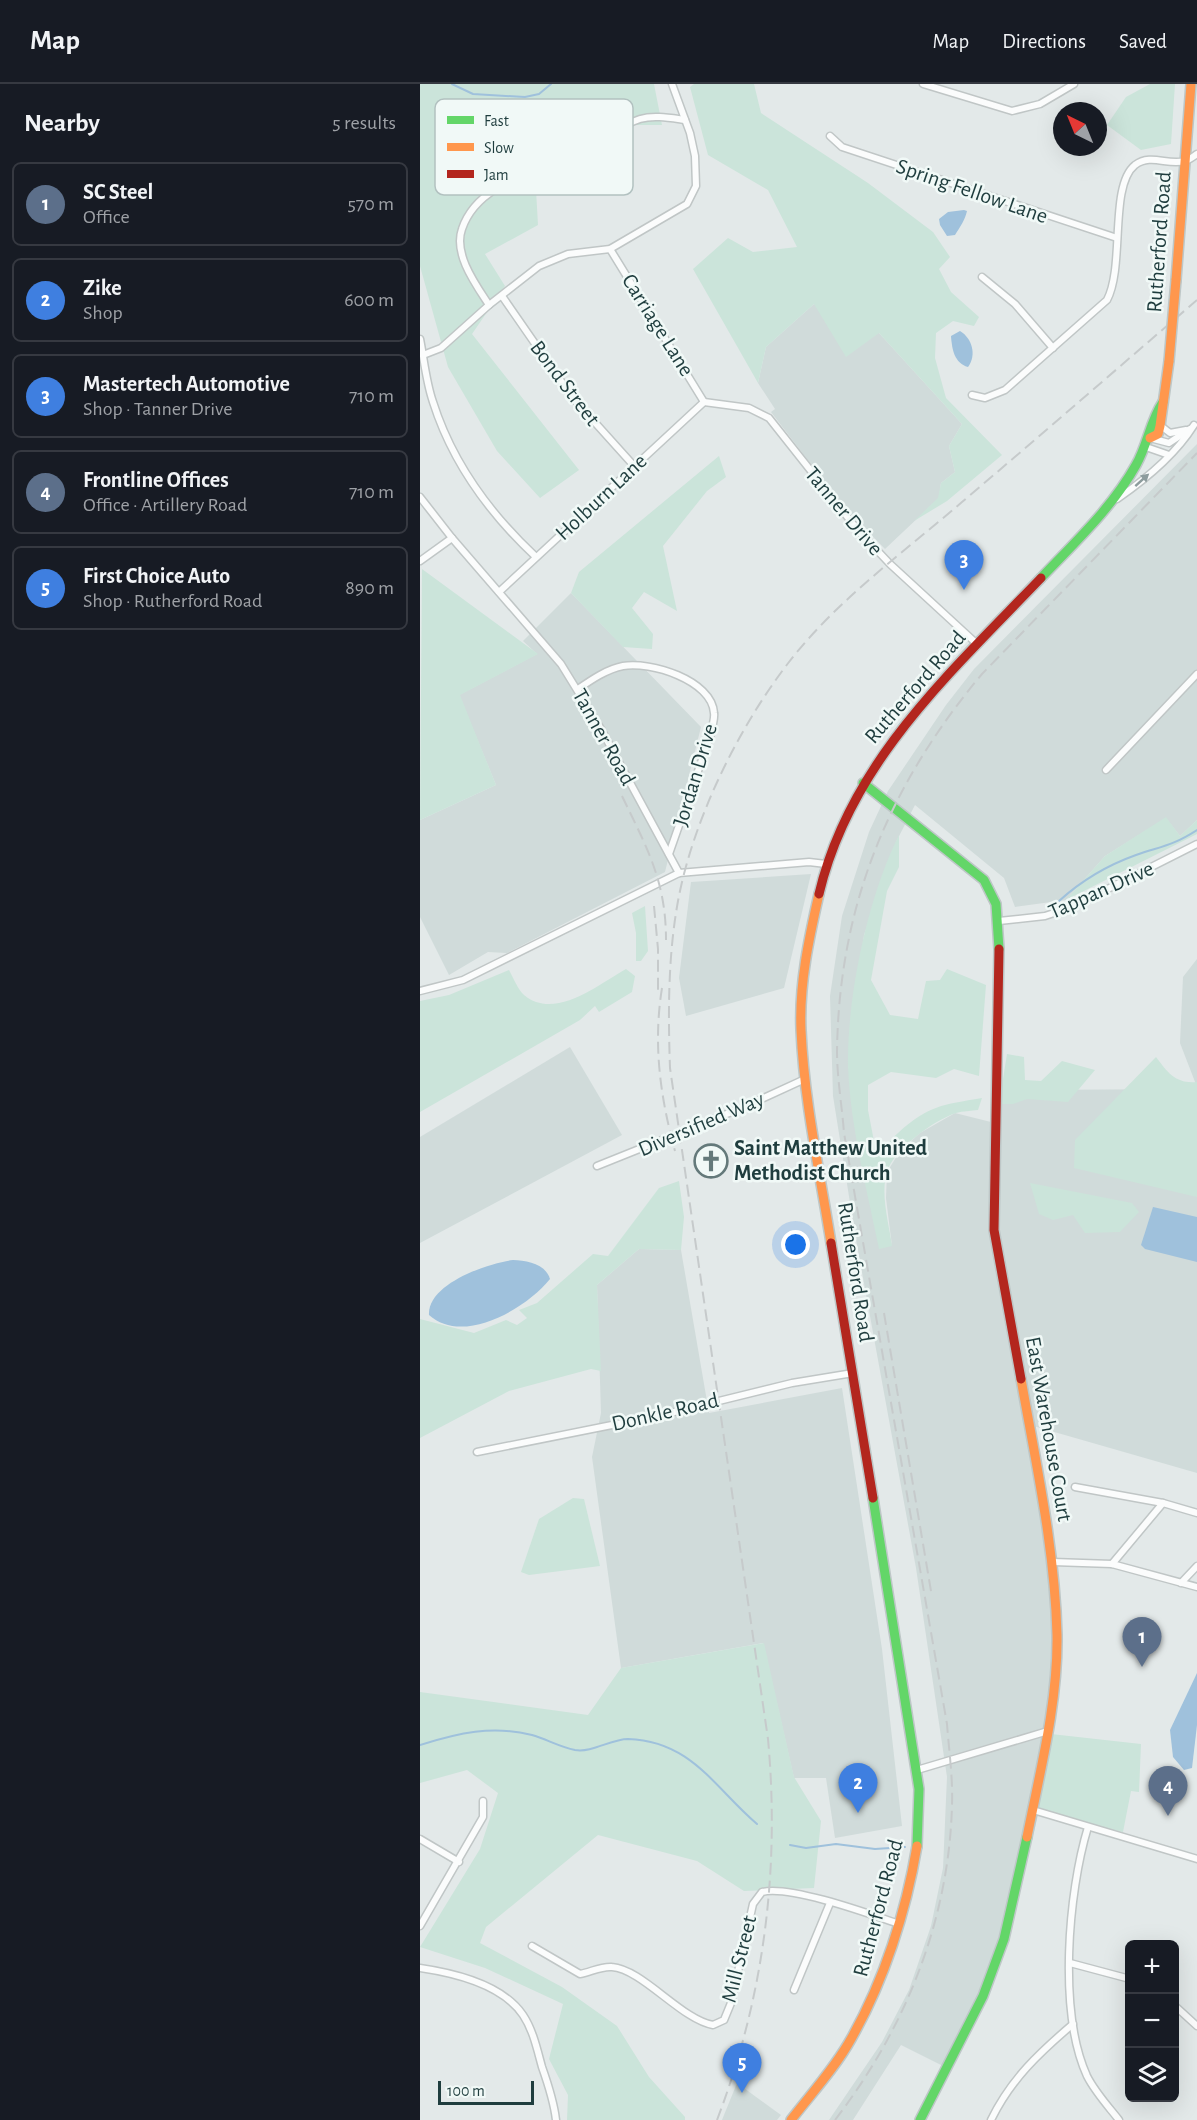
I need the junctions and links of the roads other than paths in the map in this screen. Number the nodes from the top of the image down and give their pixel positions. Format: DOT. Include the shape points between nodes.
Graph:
graph roads {
  1 [pos="672,84"];
  2 [pos="923,84"];
  3 [pos="1074,84"];
  4 [pos="1191,84"];
  5 [pos="685,120"];
  6 [pos="633,122"];
  7 [pos="830,136"];
  8 [pos="1197,154"];
  9 [pos="1184,162"];
  10 [pos="487,195"];
  11 [pos="1117,238"];
  12 [pos="610,249"];
  13 [pos="982,277"];
  14 [pos="502,296"];
  15 [pos="489,304"];
  16 [pos="420,339"];
  17 [pos="1053,348"];
  18 [pos="423,355"];
  19 [pos="972,395"];
  20 [pos="704,402"];
  21 [pos="1163,402"];
  22 [pos="1196,424"];
  23 [pos="1161,426"];
  24 [pos="1148,442"];
  25 [pos="1169,455"];
  26 [pos="635,466"];
  27 [pos="420,497"];
  28 [pos="1112,503"];
  29 [pos="452,538"];
  30 [pos="536,557"];
  31 [pos="420,561"];
  32 [pos="499,592"];
  33 [pos="977,644"];
  34 [pos="1197,674"];
  35 [pos="578,689"];
  36 [pos="1106,770"];
  37 [pos="864,783"];
  38 [pos="1197,844"];
  39 [pos="669,854"];
  40 [pos="826,864"];
  41 [pos="679,873"];
  42 [pos="999,921"];
  43 [pos="420,991"];
  44 [pos="805,1079"];
  45 [pos="597,1166"];
  46 [pos="853,1373"];
  47 [pos="477,1452"];
  48 [pos="1075,1487"];
  49 [pos="1163,1503"];
  50 [pos="1197,1513"];
  51 [pos="1053,1562"];
  52 [pos="1112,1563"];
  53 [pos="1197,1566"];
  54 [pos="1181,1583"];
  55 [pos="1197,1587"];
  56 [pos="1048,1731"];
  57 [pos="917,1770"];
  58 [pos="483,1801"];
  59 [pos="1033,1810"];
  60 [pos="1088,1827"];
  61 [pos="420,1839"];
  62 [pos="1197,1860"];
  63 [pos="459,1862"];
  64 [pos="830,1903"];
  65 [pos="896,1923"];
  66 [pos="420,1926"];
  67 [pos="532,1946"];
  68 [pos="1070,1962"];
  69 [pos="420,1968"];
  70 [pos="1125,1978"];
  71 [pos="794,1990"];
  72 [pos="1179,2010"];
  73 [pos="1073,2024"];
  74 [pos="1197,2026"];
  75 [pos="556,2120"];
  76 [pos="791,2120"];
  77 [pos="920,2120"];
  78 [pos="991,2120"];
  79 [pos="1119,2120"];
  1 -- 5 [label="street"];
  2 -- 3 [label="street" via="1012,111 1040,104"];
  4 -- 9 [label="street, Rutherford Road"];
  5 -- 6 [label="street" via="657,117"];
  5 -- 12 [label="street" via="697,169 690,201"];
  7 -- 11 [label="street, Spring Fellow Lane" via="842,147"];
  8 -- 9 [label="street"];
  9 -- 11 [label="street" via="1144,160 1131,169 1123,183"];
  9 -- 21 [label="street, Rutherford Road, bridge"];
  10 -- 15 [label="street" via="471,212 460,237 467,267"];
  11 -- 17 [label="street" via="1116,272 1107,300"];
  12 -- 14 [label="street" via="550,260"];
  12 -- 20 [label="street, Carriage Lane"];
  13 -- 17 [label="street" via="1015,304"];
  14 -- 15 [label="street"];
  14 -- 26 [label="street, Bond Street" via="572,397"];
  15 -- 18 [label="street" via="452,340"];
  16 -- 18 [label="street"];
  17 -- 19 [label="street" via="995,396"];
  18 -- 30 [label="street" via="433,403 461,465 498,518"];
  20 -- 26 [label="street, Holburn Lane"];
  20 -- 33 [label="street, Tanner Drive" via="749,408 769,418 857,529"];
  21 -- 23 [label="street, Rutherford Road"];
  21 -- 24 [label="street, Rutherford Road" via="1153,417"];
  22 -- 23 [label="street" via="1176,433"];
  22 -- 24 [label="street" via="1168,443"];
  22 -- 25 [label="street"];
  23 -- 24 [label="street, Rutherford Road"];
  24 -- 25 [label="street"];
  24 -- 28 [label="street, Rutherford Road"];
  28 -- 25 [label="street, one-way"];
  26 -- 30 [label="street, Holburn Lane"];
  27 -- 29 [label="street, Tanner Road"];
  28 -- 33 [label="street, Rutherford Road"];
  29 -- 31 [label="street"];
  29 -- 32 [label="street, Tanner Road"];
  30 -- 32 [label="street, Holburn Lane"];
  32 -- 35 [label="street, Tanner Road" via="548,646"];
  33 -- 37 [label="street, Rutherford Road" via="904,722"];
  34 -- 36 [label="street"];
  35 -- 39 [label="street, Tanner Road"];
  35 -- 39 [label="street, Jordan Drive" via="611,670 640,664 670,670 709,699 714,712 712,731"];
  37 -- 40 [label="street, Rutherford Road"];
  37 -- 42 [label="street, East Warehouse Court" via="984,880 996,900"];
  38 -- 42 [label="street, Tappan Drive" via="1072,908 1045,916"];
  39 -- 41 [label="street, Tanner Road"];
  40 -- 41 [label="street" via="809,862"];
  40 -- 44 [label="street, Rutherford Road" via="803,972 801,1028"];
  41 -- 43 [label="street" via="472,976"];
  42 -- 51 [label="street, East Warehouse Court" via="994,1230"];
  44 -- 45 [label="street, Diversified Way"];
  44 -- 46 [label="street, Rutherford Road"];
  46 -- 47 [label="street, Donkle Road"];
  46 -- 57 [label="street, Rutherford Road"];
  48 -- 49 [label="street"];
  49 -- 50 [label="street"];
  49 -- 52 [label="street"];
  51 -- 52 [label="street"];
  51 -- 56 [label="street, East Warehouse Court" via="1057,1654"];
  52 -- 54 [label="street"];
  53 -- 54 [label="street"];
  54 -- 55 [label="street"];
  56 -- 57 [label="street"];
  56 -- 59 [label="street, East Warehouse Court"];
  57 -- 65 [label="street, Rutherford Road" via="918,1844"];
  58 -- 63 [label="street" via="483,1817"];
  59 -- 60 [label="street"];
  59 -- 77 [label="street, East Warehouse Court" via="997,1959 968,2030"];
  60 -- 62 [label="street"];
  60 -- 68 [label="street" via="1072,1900"];
  61 -- 63 [label="street"];
  63 -- 66 [label="street"];
  64 -- 65 [label="street, Mill Street"];
  64 -- 67 [label="street, Mill Street" via="780,1891 758,1895 731,2003 724,2020 713,2025 695,2019 620,1968 610,1966 580,1974"];
  64 -- 71 [label="street"];
  65 -- 76 [label="street, Rutherford Road" via="879,1983 861,2023"];
  68 -- 70 [label="street"];
  68 -- 73 [label="street"];
  69 -- 75 [label="street" via="448,1973 495,1991 517,2007 531,2031"];
  72 -- 74 [label="street"];
  73 -- 78 [label="street" via="1018,2075"];
  73 -- 79 [label="street" via="1087,2076"];
}
